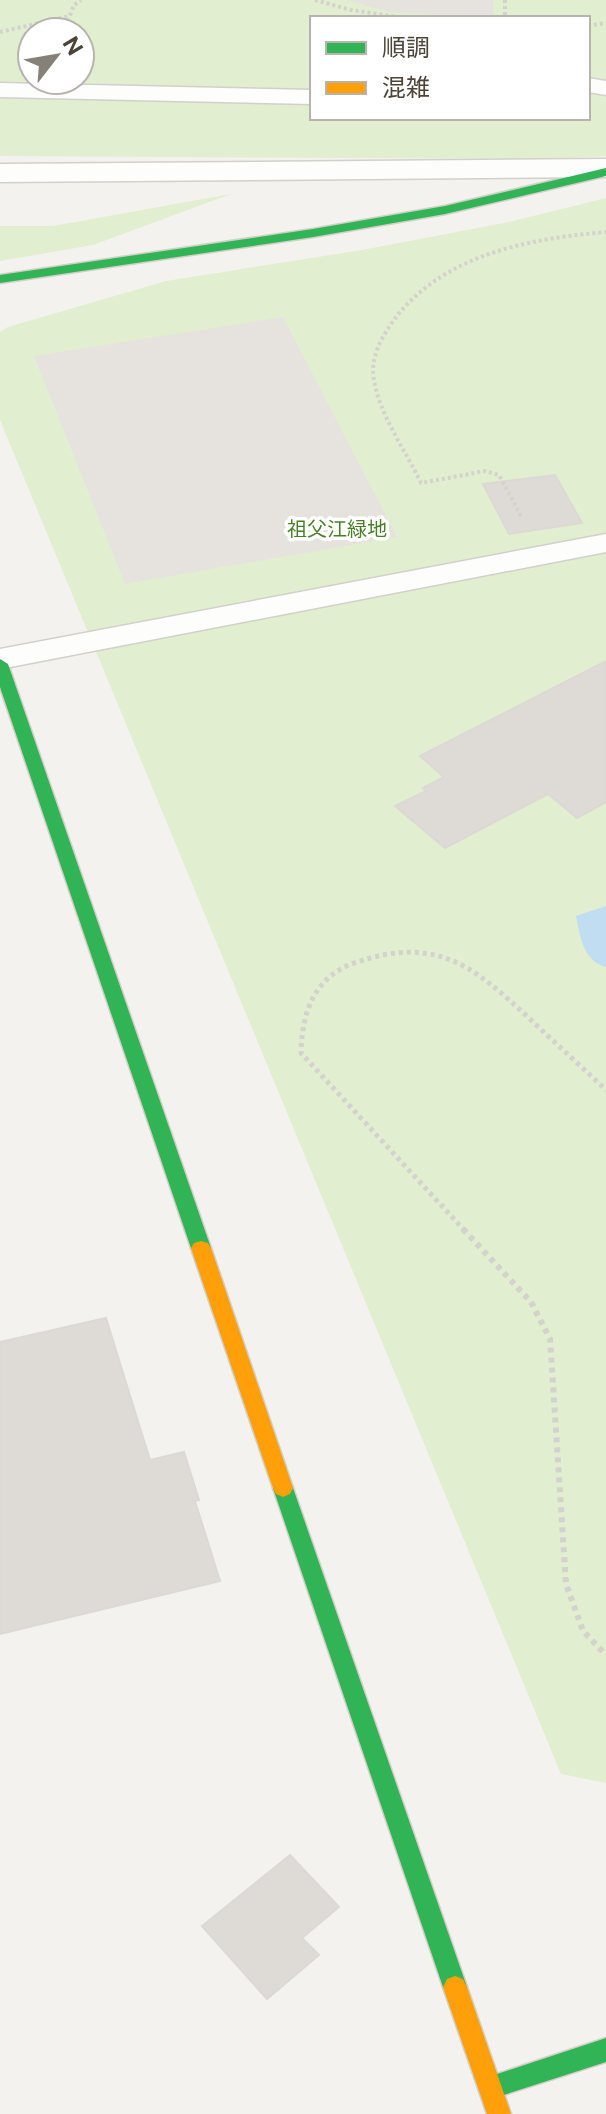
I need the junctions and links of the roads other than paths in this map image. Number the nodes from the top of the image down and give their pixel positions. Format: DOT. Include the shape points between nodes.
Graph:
graph roads {
  1 [pos="0,90"];
  2 [pos="310,97"];
  3 [pos="606,170"];
  4 [pos="0,173"];
  5 [pos="0,279"];
  6 [pos="606,543"];
  7 [pos="0,661"];
  8 [pos="606,2050"];
  9 [pos="491,2087"];
  10 [pos="499,2114"];
  1 -- 2 [label="lane"];
  3 -- 4 [label="street"];
  3 -- 5 [label="street" via="445,210"];
  6 -- 7 [label="lane"];
  7 -- 9 [label="street"];
  8 -- 9 [label="street"];
  9 -- 10 [label="street"];
}
